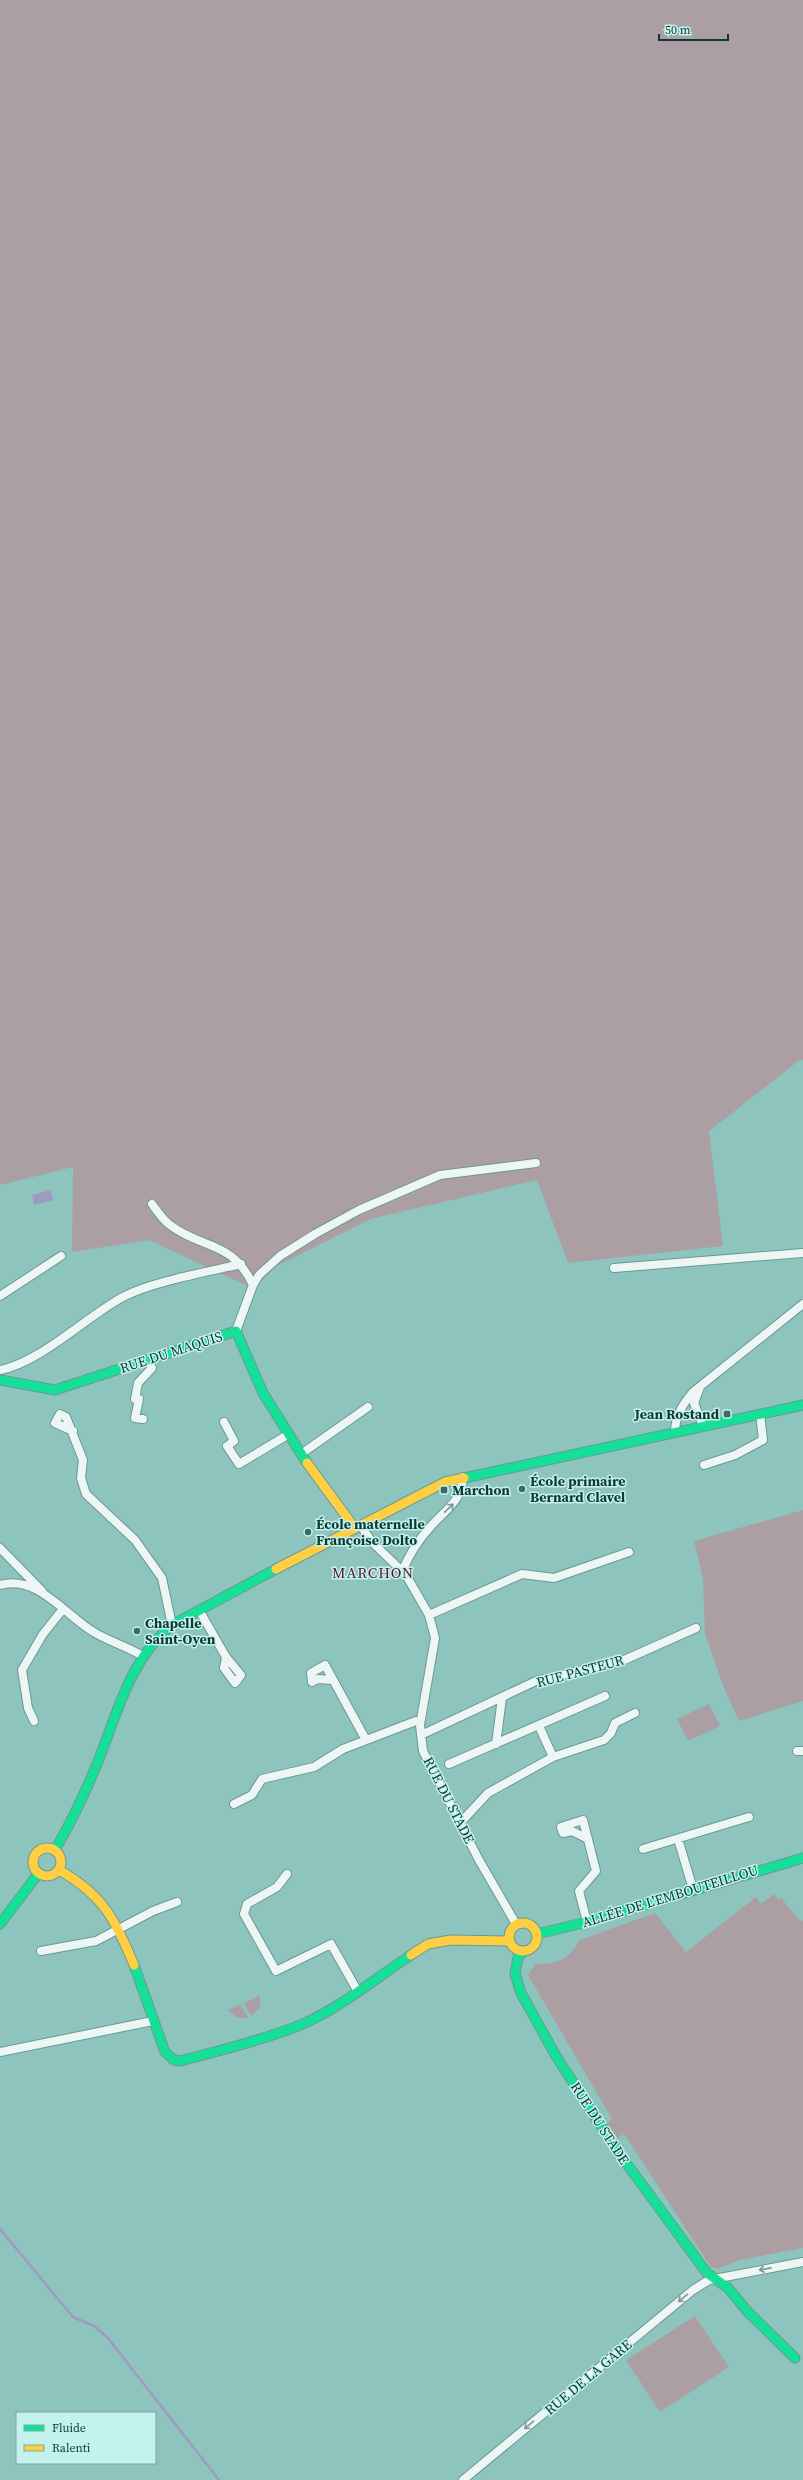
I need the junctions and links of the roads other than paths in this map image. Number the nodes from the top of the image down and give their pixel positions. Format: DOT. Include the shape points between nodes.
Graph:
graph roads {
  1 [pos="536,1163"];
  2 [pos="152,1204"];
  3 [pos="803,1253"];
  4 [pos="61,1256"];
  5 [pos="241,1264"];
  6 [pos="614,1268"];
  7 [pos="252,1284"];
  8 [pos="0,1296"];
  9 [pos="803,1304"];
  10 [pos="236,1331"];
  11 [pos="148,1360"];
  12 [pos="0,1370"];
  13 [pos="0,1380"];
  14 [pos="700,1386"];
  15 [pos="803,1405"];
  16 [pos="368,1407"];
  17 [pos="760,1414"];
  18 [pos="143,1419"];
  19 [pos="224,1422"];
  20 [pos="703,1426"];
  21 [pos="73,1431"];
  22 [pos="675,1432"];
  23 [pos="289,1434"];
  24 [pos="301,1454"];
  25 [pos="704,1466"];
  26 [pos="463,1477"];
  27 [pos="357,1526"];
  28 [pos="0,1548"];
  29 [pos="629,1552"];
  30 [pos="402,1572"];
  31 [pos="0,1584"];
  32 [pos="46,1596"];
  33 [pos="63,1609"];
  34 [pos="199,1610"];
  35 [pos="429,1615"];
  36 [pos="172,1625"];
  37 [pos="696,1628"];
  38 [pos="141,1655"];
  39 [pos="226,1657"];
  40 [pos="333,1680"];
  41 [pos="605,1696"];
  42 [pos="502,1698"];
  43 [pos="635,1713"];
  44 [pos="420,1719"];
  45 [pos="34,1721"];
  46 [pos="539,1726"];
  47 [pos="421,1735"];
  48 [pos="366,1740"];
  49 [pos="496,1744"];
  50 [pos="553,1757"];
  51 [pos="449,1764"];
  52 [pos="234,1804"];
  53 [pos="749,1817"];
  54 [pos="461,1822"];
  55 [pos="588,1838"];
  56 [pos="678,1839"];
  57 [pos="643,1849"];
  58 [pos="55,1850"];
  59 [pos="803,1858"];
  60 [pos="59,1870"];
  61 [pos="38,1874"];
  62 [pos="287,1874"];
  63 [pos="693,1889"];
  64 [pos="178,1902"];
  65 [pos="587,1922"];
  66 [pos="0,1924"];
  67 [pos="516,1924"];
  68 [pos="118,1929"];
  69 [pos="536,1934"];
  70 [pos="508,1941"];
  71 [pos="42,1950"];
  72 [pos="523,1952"];
  73 [pos="358,1990"];
  74 [pos="153,2021"];
  75 [pos="0,2052"];
  76 [pos="803,2262"];
  77 [pos="716,2280"];
  78 [pos="795,2358"];
  79 [pos="463,2480"];
  1 -- 7 [label="street" via="440,1175 359,1210 280,1256"];
  2 -- 5 [label="street" via="169,1224 219,1249"];
  3 -- 6 [label="street"];
  4 -- 8 [label="street"];
  5 -- 7 [label="street"];
  5 -- 12 [label="street" via="138,1290 121,1298 32,1358"];
  7 -- 10 [label="street"];
  9 -- 14 [label="street"];
  10 -- 11 [label="street, RUE DU MAQUIS"];
  10 -- 23 [label="street, RUE DU MAQUIS" via="263,1394"];
  11 -- 13 [label="street, RUE DU MAQUIS" via="55,1390"];
  11 -- 18 [label="street" via="152,1368 138,1383 135,1399 139,1399 135,1418"];
  14 -- 20 [label="street" via="694,1403"];
  14 -- 22 [label="street" via="683,1405 675,1422"];
  15 -- 17 [label="street"];
  16 -- 24 [label="street"];
  17 -- 20 [label="street"];
  17 -- 25 [label="street" via="763,1440 735,1455"];
  19 -- 23 [label="street" via="234,1441 227,1446 239,1464"];
  20 -- 22 [label="street"];
  21 -- 36 [label="street" via="83,1460 81,1478 86,1494 135,1540 162,1578"];
  22 -- 26 [label="street"];
  23 -- 24 [label="street, RUE DU MAQUIS"];
  24 -- 27 [label="street, RUE DU MAQUIS"];
  26 -- 27 [label="street" via="437,1485"];
  30 -- 26 [label="street, one-way" via="424,1534 460,1497"];
  27 -- 30 [label="street, RUE DU STADE"];
  27 -- 34 [label="street"];
  28 -- 32 [label="street"];
  29 -- 35 [label="street" via="554,1578 522,1574"];
  30 -- 35 [label="street, RUE DU STADE"];
  31 -- 32 [label="street" via="22,1584"];
  32 -- 33 [label="street"];
  33 -- 38 [label="street" via="98,1634"];
  33 -- 45 [label="street" via="22,1670 28,1708"];
  34 -- 36 [label="street"];
  34 -- 39 [label="street"];
  35 -- 44 [label="street, RUE DU STADE" via="435,1638"];
  36 -- 38 [label="street" via="155,1637"];
  37 -- 42 [label="street, RUE PASTEUR" via="622,1661 536,1681"];
  38 -- 58 [label="street" via="92,1777"];
  40 -- 48 [label="street"];
  41 -- 46 [label="street"];
  42 -- 47 [label="street, RUE PASTEUR"];
  42 -- 49 [label="street"];
  43 -- 50 [label="street" via="615,1723 611,1733 604,1740"];
  44 -- 47 [label="street, RUE DU STADE"];
  44 -- 48 [label="street"];
  46 -- 49 [label="street"];
  46 -- 50 [label="street"];
  47 -- 54 [label="street, RUE DU STADE" via="423,1751"];
  48 -- 52 [label="street" via="314,1767 262,1778 252,1795"];
  49 -- 51 [label="street"];
  50 -- 54 [label="street" via="488,1793"];
  53 -- 56 [label="street"];
  54 -- 67 [label="street, RUE DU STADE" via="479,1860"];
  55 -- 65 [label="street" via="596,1871 579,1891"];
  56 -- 57 [label="street"];
  56 -- 63 [label="street"];
  58 -- 60 [label="street" via="61,1861"];
  58 -- 61 [label="street" via="46,1848 35,1854 32,1862"];
  59 -- 63 [label="street, ALLÉE DE L'EMBOUTEILLOU"];
  60 -- 61 [label="street" via="52,1876"];
  60 -- 68 [label="street" via="94,1894"];
  61 -- 66 [label="street"];
  62 -- 73 [label="street" via="277,1887 247,1904 244,1914 276,1971 331,1944"];
  63 -- 65 [label="street, ALLÉE DE L'EMBOUTEILLOU"];
  64 -- 68 [label="street" via="153,1911"];
  65 -- 69 [label="street, ALLÉE DE L'EMBOUTEILLOU"];
  67 -- 69 [label="street" via="528,1924"];
  67 -- 70 [label="street" via="508,1934"];
  68 -- 71 [label="street" via="96,1941"];
  68 -- 74 [label="street"];
  69 -- 72 [label="street" via="534,1946"];
  70 -- 72 [label="street" via="516,1950"];
  70 -- 73 [label="street" via="436,1941"];
  72 -- 77 [label="street, RUE DU STADE" via="518,1957 515,1974 521,1993 556,2056 618,2152 707,2273"];
  73 -- 74 [label="street" via="304,2023 270,2036 180,2061 174,2060 165,2052"];
  74 -- 75 [label="street"];
  76 -- 77 [label="street, RUE DE LA GARE, one-way"];
  77 -- 78 [label="street, RUE DU STADE" via="728,2288"];
  77 -- 79 [label="street, RUE DE LA GARE, one-way" via="709,2280 693,2290"];
}
